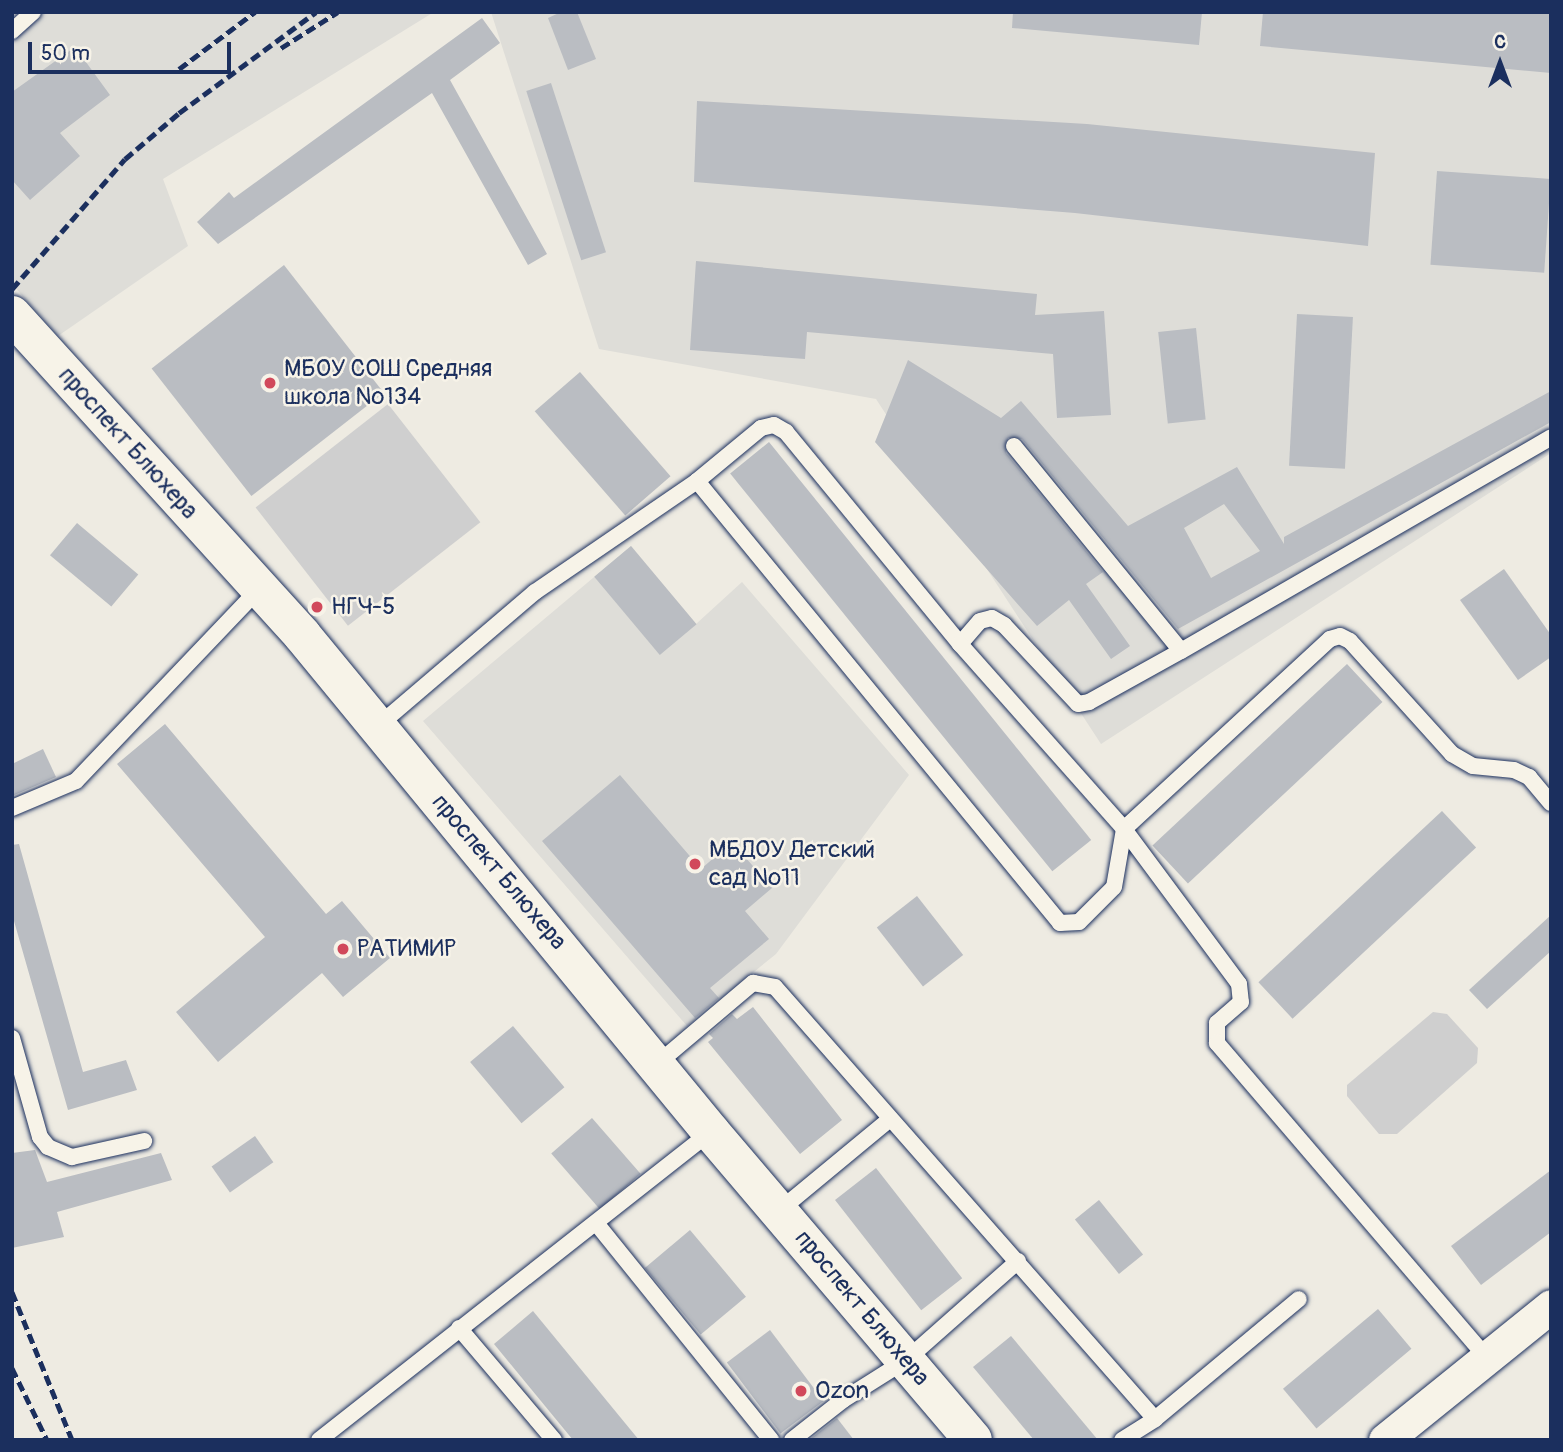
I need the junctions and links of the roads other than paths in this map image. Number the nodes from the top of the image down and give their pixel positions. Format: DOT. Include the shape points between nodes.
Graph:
graph roads {
  1 [pos="33,12"];
  2 [pos="12,31"];
  3 [pos="12,315"];
  4 [pos="1551,437"];
  5 [pos="1014,446"];
  6 [pos="697,481"];
  7 [pos="260,588"];
  8 [pos="960,644"];
  9 [pos="1181,651"];
  10 [pos="378,726"];
  11 [pos="1551,803"];
  12 [pos="12,808"];
  13 [pos="1124,829"];
  14 [pos="12,1038"];
  15 [pos="657,1063"];
  16 [pos="890,1119"];
  17 [pos="711,1132"];
  18 [pos="144,1141"];
  19 [pos="780,1210"];
  20 [pos="596,1223"];
  21 [pos="1018,1261"];
  22 [pos="1299,1299"];
  23 [pos="1551,1306"];
  24 [pos="459,1328"];
  25 [pos="1486,1357"];
  26 [pos="905,1361"];
  27 [pos="1155,1419"];
  28 [pos="1391,1438"];
  29 [pos="319,1440"];
  30 [pos="554,1440"];
  31 [pos="771,1440"];
  32 [pos="792,1440"];
  33 [pos="973,1440"];
  34 [pos="1122,1440"];
  1 -- 2 [label="lane"];
  3 -- 7 [label="street, проспект Блюхера"];
  4 -- 9 [label="lane"];
  5 -- 9 [label="lane"];
  6 -- 8 [label="lane" via="761,428 774,425 786,432"];
  6 -- 10 [label="lane" via="535,592"];
  6 -- 13 [label="lane" via="1060,923 1079,922 1114,887"];
  7 -- 10 [label="street, проспект Блюхера"];
  7 -- 12 [label="lane" via="76,781"];
  8 -- 9 [label="lane" via="980,621 992,618 1004,625 1078,704"];
  8 -- 13 [label="lane"];
  10 -- 15 [label="street, проспект Блюхера"];
  11 -- 13 [label="lane" via="1529,777 1514,770 1473,766 1452,754 1350,641 1340,636 1330,639"];
  13 -- 25 [label="lane" via="1239,984 1241,1002 1217,1023 1217,1043"];
  14 -- 18 [label="lane" via="40,1137 48,1147 58,1154 87,1156"];
  15 -- 16 [label="lane" via="754,983 764,982 775,987"];
  15 -- 17 [label="street, проспект Блюхера"];
  16 -- 19 [label="lane"];
  16 -- 21 [label="lane"];
  17 -- 19 [label="street, проспект Блюхера"];
  17 -- 20 [label="lane"];
  19 -- 26 [label="street, проспект Блюхера"];
  20 -- 24 [label="lane"];
  20 -- 31 [label="lane"];
  21 -- 26 [label="lane"];
  21 -- 27 [label="lane"];
  22 -- 27 [label="lane"];
  23 -- 25 [label="street"];
  24 -- 29 [label="lane"];
  24 -- 30 [label="lane"];
  25 -- 28 [label="street"];
  26 -- 32 [label="lane" via="843,1400"];
  26 -- 33 [label="street, проспект Блюхера"];
  27 -- 34 [label="lane"];
}
